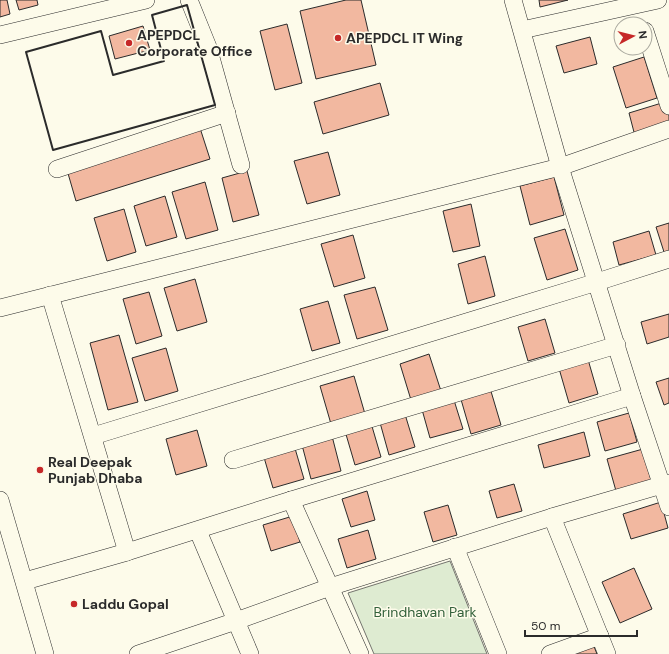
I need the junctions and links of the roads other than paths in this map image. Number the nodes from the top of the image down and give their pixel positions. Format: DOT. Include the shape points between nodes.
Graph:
graph roads {
  1 [pos="189,0"];
  2 [pos="513,0"];
  3 [pos="658,0"];
  4 [pos="140,1"];
  5 [pos="637,5"];
  6 [pos="640,16"];
  7 [pos="522,30"];
  8 [pos="0,35"];
  9 [pos="653,56"];
  10 [pos="669,106"];
  11 [pos="227,113"];
  12 [pos="669,129"];
  13 [pos="241,165"];
  14 [pos="560,166"];
  15 [pos="57,169"];
  16 [pos="669,259"];
  17 [pos="597,282"];
  18 [pos="50,295"];
  19 [pos="0,308"];
  20 [pos="617,346"];
  21 [pos="632,396"];
  22 [pos="93,436"];
  23 [pos="233,460"];
  24 [pos="665,484"];
  25 [pos="0,500"];
  26 [pos="291,500"];
  27 [pos="669,507"];
  28 [pos="552,517"];
  29 [pos="198,531"];
  30 [pos="455,547"];
  31 [pos="127,552"];
  32 [pos="24,581"];
  33 [pos="330,587"];
  34 [pos="236,622"];
  35 [pos="600,636"];
  36 [pos="147,652"];
  37 [pos="46,654"];
  38 [pos="250,654"];
  39 [pos="360,654"];
  40 [pos="498,654"];
  41 [pos="550,654"];
  42 [pos="607,654"];
  1 -- 11 [label="street" via="208,47"];
  2 -- 7 [label="street"];
  3 -- 5 [label="street"];
  4 -- 8 [label="street"];
  5 -- 6 [label="street"];
  5 -- 7 [label="street"];
  7 -- 14 [label="street"];
  9 -- 10 [label="street"];
  11 -- 13 [label="street"];
  11 -- 15 [label="street"];
  12 -- 14 [label="street"];
  14 -- 17 [label="street"];
  14 -- 18 [label="street"];
  16 -- 17 [label="street"];
  17 -- 20 [label="street"];
  17 -- 22 [label="street"];
  18 -- 19 [label="street"];
  18 -- 22 [label="street"];
  20 -- 21 [label="street"];
  20 -- 23 [label="street"];
  21 -- 24 [label="street"];
  21 -- 26 [label="street"];
  22 -- 31 [label="street"];
  24 -- 27 [label="street"];
  24 -- 28 [label="street"];
  25 -- 32 [label="street"];
  26 -- 29 [label="street"];
  26 -- 33 [label="street"];
  28 -- 30 [label="street"];
  28 -- 35 [label="street"];
  29 -- 31 [label="street"];
  29 -- 34 [label="street"];
  30 -- 33 [label="street"];
  30 -- 40 [label="street"];
  31 -- 32 [label="street"];
  32 -- 37 [label="street"];
  33 -- 34 [label="street"];
  33 -- 39 [label="street"];
  34 -- 36 [label="street"];
  34 -- 38 [label="street"];
  35 -- 41 [label="street"];
  35 -- 42 [label="street"];
}
